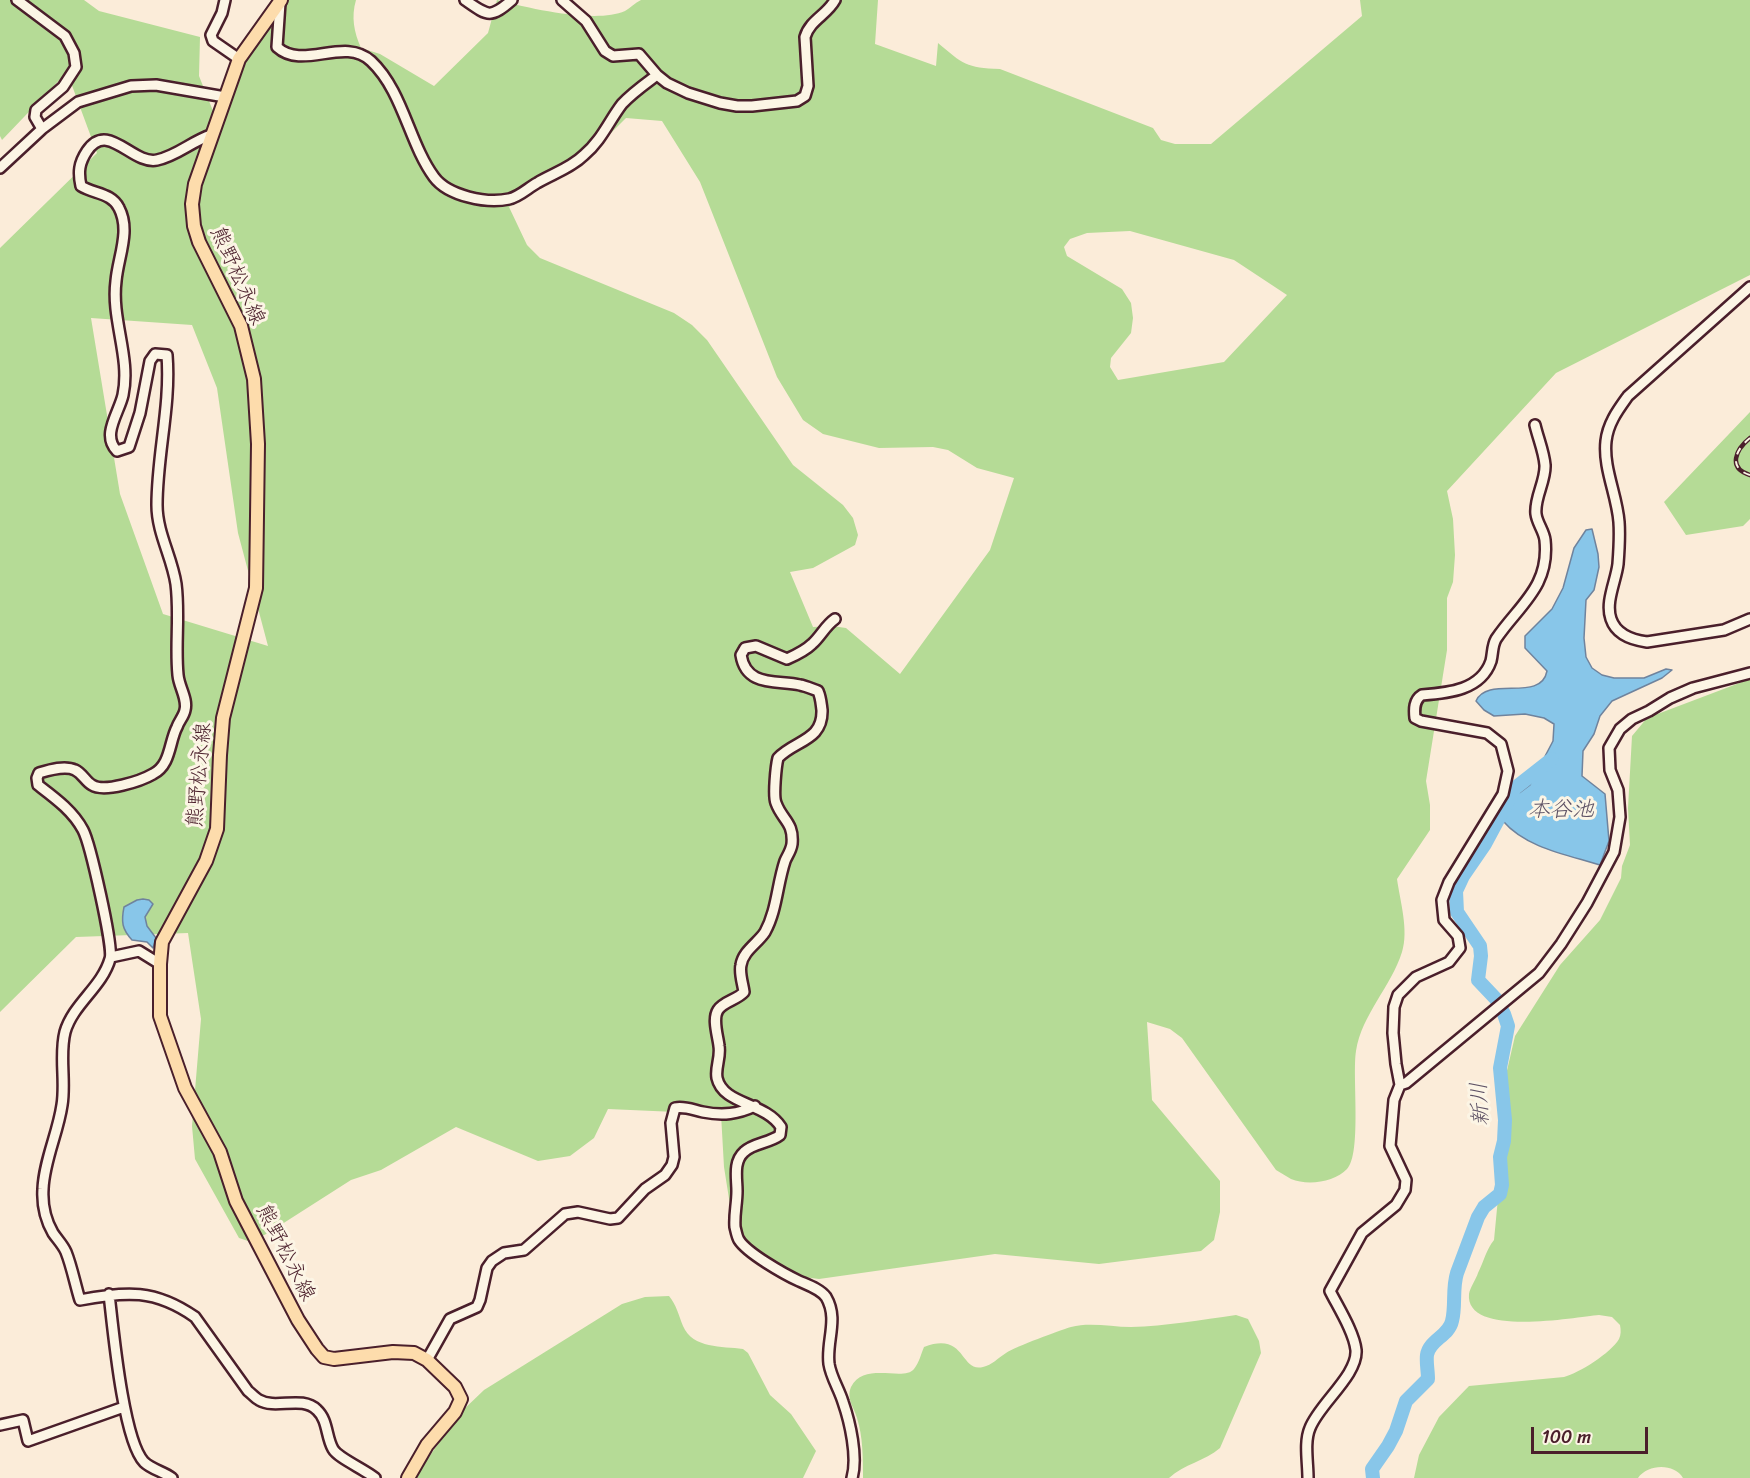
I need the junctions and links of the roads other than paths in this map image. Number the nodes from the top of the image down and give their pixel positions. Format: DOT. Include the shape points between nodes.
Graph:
graph roads {
  1 [pos="17,0"];
  2 [pos="225,0"];
  3 [pos="465,0"];
  4 [pos="512,0"];
  5 [pos="562,0"];
  6 [pos="835,0"];
  7 [pos="280,1"];
  8 [pos="238,59"];
  9 [pos="657,75"];
  10 [pos="225,97"];
  11 [pos="42,129"];
  12 [pos="212,135"];
  13 [pos="0,168"];
  14 [pos="1750,287"];
  15 [pos="1535,425"];
  16 [pos="835,619"];
  17 [pos="1750,619"];
  18 [pos="1750,674"];
  19 [pos="111,957"];
  20 [pos="160,964"];
  21 [pos="1400,1085"];
  22 [pos="755,1106"];
  23 [pos="109,1294"];
  24 [pos="428,1360"];
  25 [pos="124,1407"];
  26 [pos="0,1425"];
  27 [pos="172,1478"];
  28 [pos="375,1478"];
  29 [pos="408,1478"];
  30 [pos="852,1478"];
  31 [pos="1308,1478"];
  1 -- 11 [label="street" via="65,36 75,53 76,67 63,87 36,110 35,117"];
  2 -- 8 [label="street" via="211,35 213,41"];
  3 -- 4 [label="street" via="492,15"];
  5 -- 9 [label="street" via="586,21 605,51 613,56 639,54"];
  6 -- 9 [label="street" via="807,29 807,86 805,96 797,101 737,106 688,93"];
  7 -- 8 [label="main road, 熊野松永線"];
  7 -- 9 [label="street" via="277,47 290,56 349,51 372,62 395,93 433,176 442,187 476,199 510,199 584,156 622,105"];
  8 -- 10 [label="main road, 熊野松永線"];
  10 -- 11 [label="street" via="156,85 131,86 78,102"];
  10 -- 12 [label="main road, 熊野松永線"];
  11 -- 13 [label="street"];
  12 -- 19 [label="street" via="156,161 112,141 96,141 82,158 78,172 81,186 114,200 122,216 124,240 115,302 125,379 111,437 117,451 129,447 135,433 150,362 155,354 167,355 169,384 157,506 160,531 176,584 178,680 185,702 169,753 162,768 154,774 114,787 92,786 75,770 66,768 39,773 37,778 38,785 73,816 84,832 94,864"];
  12 -- 20 [label="main road, 熊野松永線" via="195,184 194,226 241,326 254,380 258,444 256,588 223,718 217,829 206,861 162,942"];
  14 -- 17 [label="street" via="1628,396 1609,425 1606,442 1619,522 1618,565 1610,606 1616,628 1647,642 1724,630"];
  15 -- 21 [label="street" via="1545,466 1536,514 1546,552 1536,591 1510,618 1493,644 1485,673 1471,686 1422,695 1414,710 1420,721 1494,737 1501,744 1508,771 1503,794 1442,900 1444,920 1458,936 1460,948 1449,962 1416,977 1398,995 1393,1033"];
  16 -- 22 [label="street" via="813,644 786,659 756,646 745,648 741,656 745,669 754,676 818,691 822,716 814,734 778,758 776,803 790,824 792,848 764,934 744,956 744,992 716,1012 718,1081 734,1099"];
  18 -- 21 [label="street" via="1693,688 1620,729 1609,748 1620,817 1614,852 1601,880 1539,973"];
  19 -- 20 [label="street" via="139,951"];
  19 -- 23 [label="street" via="65,1032 63,1103 43,1188 44,1212 66,1252 80,1300"];
  20 -- 24 [label="main road, 熊野松永線" via="160,1016 185,1089 220,1152 236,1201 317,1349 324,1357 334,1359 393,1352 414,1353"];
  21 -- 31 [label="street" via="1394,1100 1390,1146 1406,1180 1405,1190 1396,1205 1362,1233 1330,1291 1354,1339 1355,1361 1311,1425 1307,1435"];
  22 -- 24 [label="street" via="739,1113 720,1114 675,1108 671,1123 674,1157 665,1175 645,1189 618,1218 565,1214 524,1250 504,1253 492,1261 477,1307 450,1319"];
  22 -- 30 [label="street" via="775,1117 782,1127 774,1140 745,1151 739,1158 735,1229 747,1250 825,1296 833,1324 829,1367 852,1436"];
  23 -- 25 [label="street"];
  23 -- 28 [label="street" via="151,1296 195,1317 258,1400 310,1405 318,1410 334,1450"];
  24 -- 29 [label="main road, 熊野松永線" via="455,1387 461,1399"];
  25 -- 26 [label="street" via="28,1441 23,1420"];
  25 -- 27 [label="street" via="142,1460"];
}
